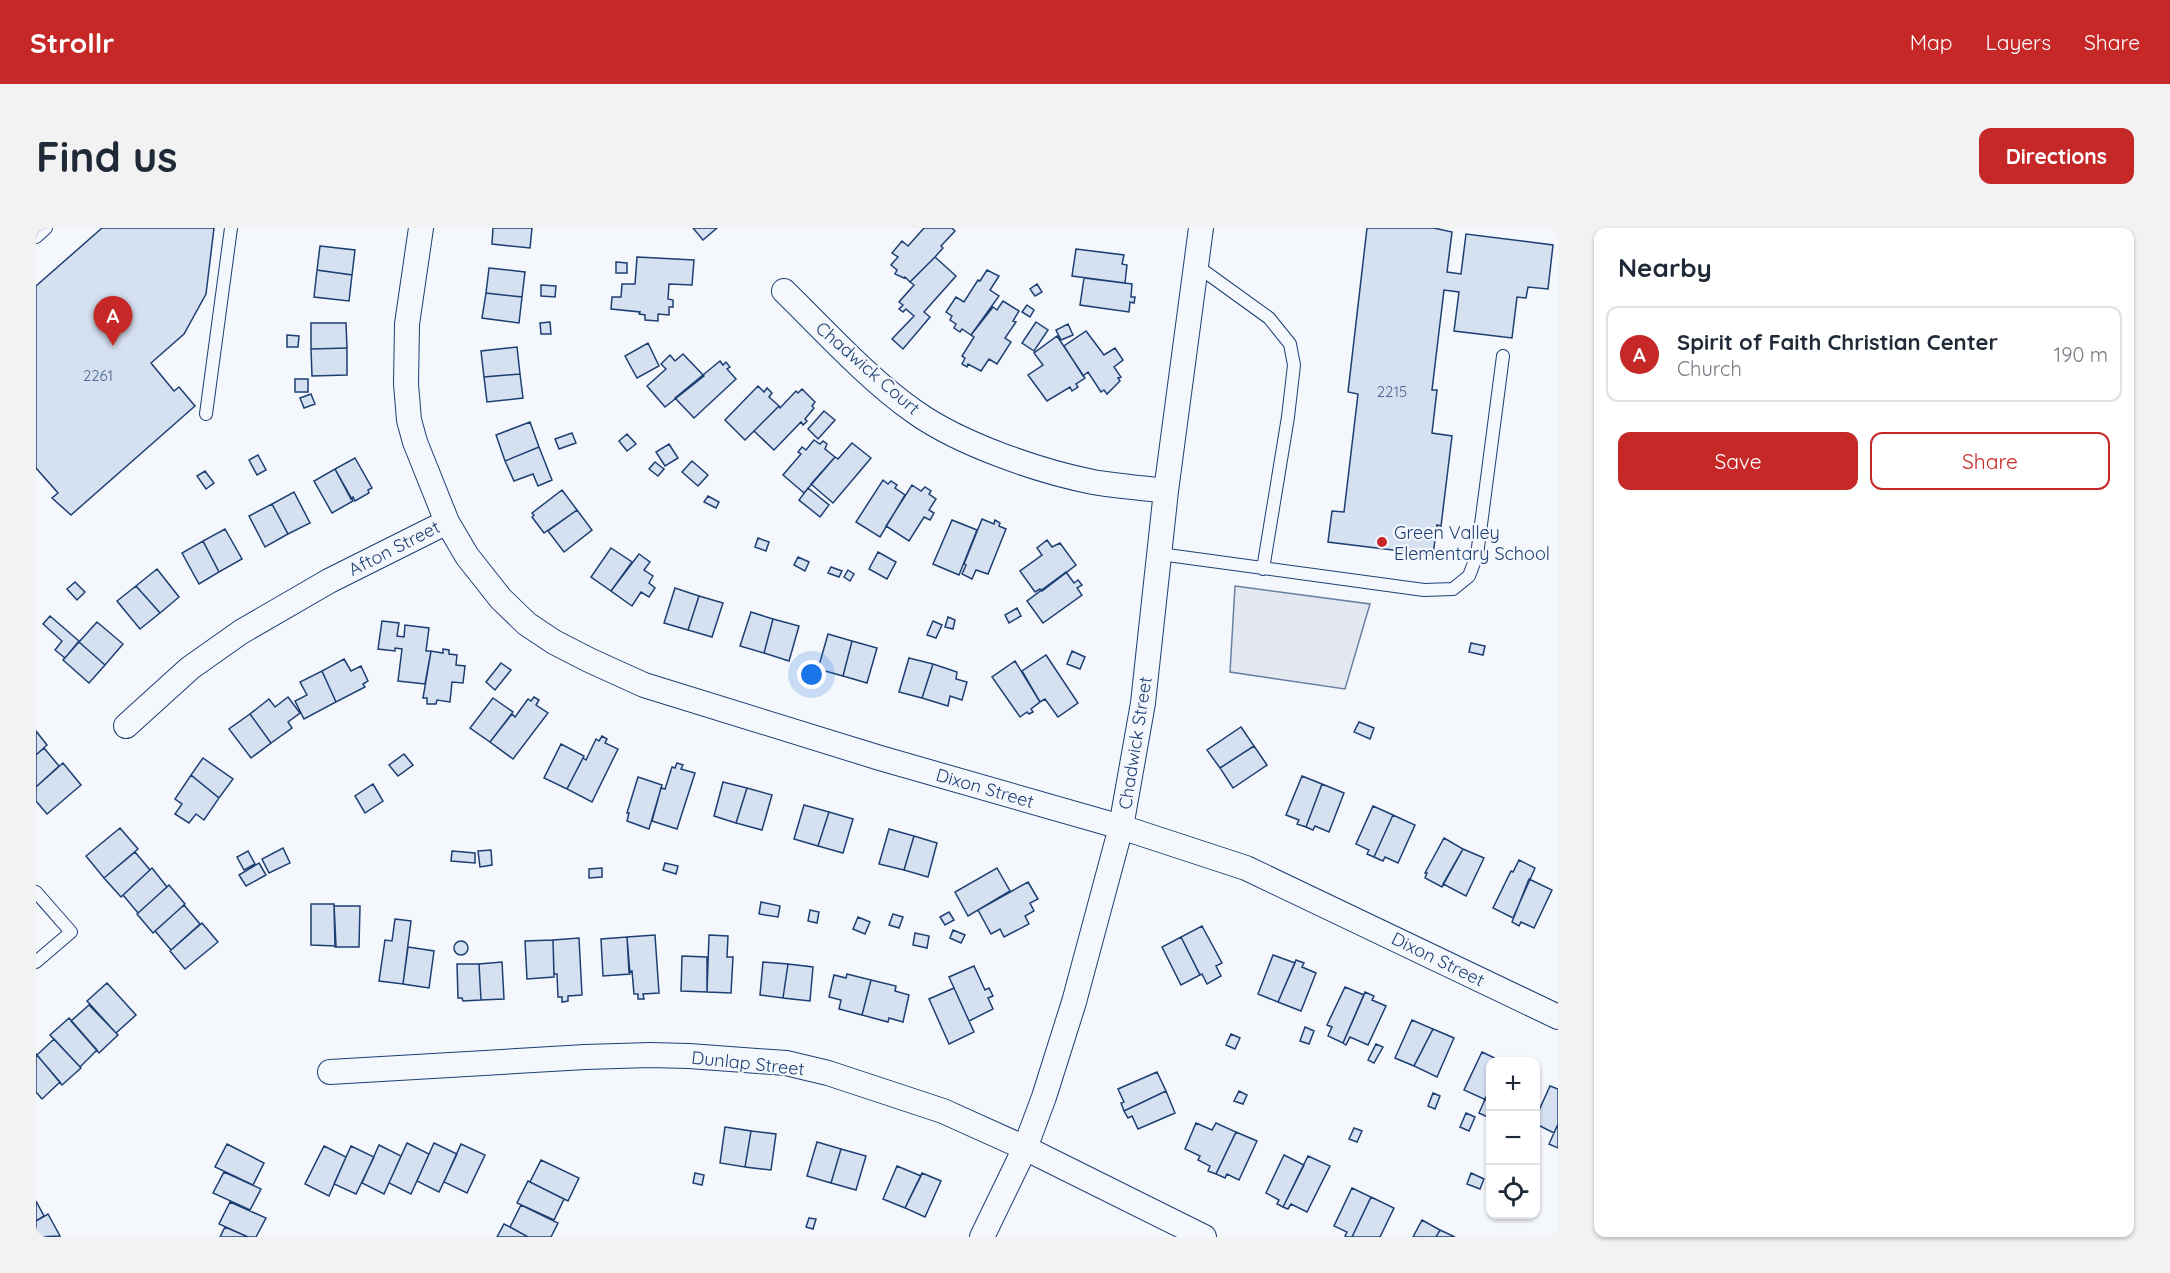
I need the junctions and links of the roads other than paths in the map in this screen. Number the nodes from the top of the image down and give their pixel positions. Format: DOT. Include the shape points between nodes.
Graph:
graph roads {
  1 [pos="46,228"];
  2 [pos="231,228"];
  3 [pos="421,228"];
  4 [pos="1201,228"];
  5 [pos="36,237"];
  6 [pos="1197,266"];
  7 [pos="784,291"];
  8 [pos="1503,356"];
  9 [pos="206,414"];
  10 [pos="1166,491"];
  11 [pos="447,522"];
  12 [pos="1160,554"];
  13 [pos="1263,569"];
  14 [pos="126,726"];
  15 [pos="1120,827"];
  16 [pos="36,892"];
  17 [pos="36,962"];
  18 [pos="1558,1017"];
  19 [pos="330,1072"];
  20 [pos="1025,1148"];
  21 [pos="982,1237"];
  22 [pos="1204,1237"];
  1 -- 5 [label="lane"];
  2 -- 9 [label="lane"];
  3 -- 11 [label="street, Afton Street" via="407,324 409,420"];
  4 -- 6 [label="street, Chadwick Street"];
  6 -- 10 [label="street, Chadwick Street"];
  6 -- 13 [label="lane" via="1269,318 1290,344 1294,365 1288,417"];
  7 -- 10 [label="street, Chadwick Court" via="882,384 915,412 944,428 986,449 1067,476"];
  8 -- 13 [label="lane" via="1477,555 1469,576 1453,590 1424,590"];
  10 -- 12 [label="street, Chadwick Street"];
  11 -- 14 [label="street, Afton Street" via="329,581 241,632 190,668"];
  11 -- 15 [label="street, Dixon Street" via="480,575 527,624 580,656 644,685"];
  12 -- 13 [label="lane"];
  12 -- 15 [label="street, Chadwick Street" via="1143,703"];
  15 -- 18 [label="street, Dixon Street" via="1246,868"];
  15 -- 20 [label="street, Chadwick Street" via="1074,1002"];
  16 -- 17 [label="lane" via="70,932"];
  19 -- 20 [label="street, Dunlap Street" via="650,1055 786,1063 943,1111"];
  20 -- 21 [label="street, Chadwick Street"];
  20 -- 22 [label="street, Dunlap Street"];
}
